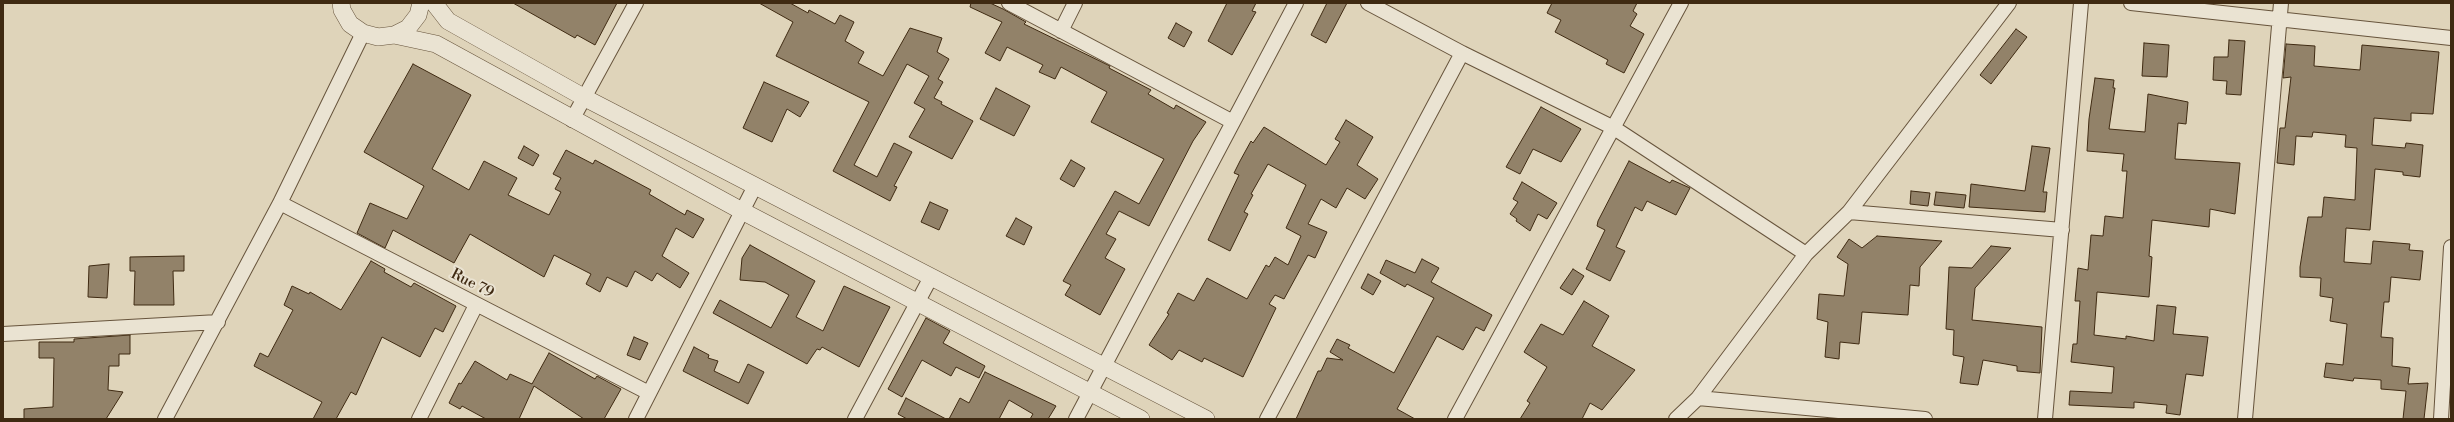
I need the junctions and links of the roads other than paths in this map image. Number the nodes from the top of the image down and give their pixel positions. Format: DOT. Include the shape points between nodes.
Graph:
graph roads {
  1 [pos="421,3"];
  2 [pos="434,3"];
  3 [pos="636,3"];
  4 [pos="1009,3"];
  5 [pos="1075,3"];
  6 [pos="1296,3"];
  7 [pos="1368,3"];
  8 [pos="1681,3"];
  9 [pos="2009,3"];
  10 [pos="2081,3"];
  11 [pos="2131,3"];
  12 [pos="2281,3"];
  13 [pos="340,5"];
  14 [pos="2280,19"];
  15 [pos="1061,31"];
  16 [pos="363,33"];
  17 [pos="394,35"];
  18 [pos="2451,38"];
  19 [pos="1462,53"];
  20 [pos="585,98"];
  21 [pos="572,120"];
  22 [pos="1234,122"];
  23 [pos="1614,128"];
  24 [pos="755,186"];
  25 [pos="280,203"];
  26 [pos="742,211"];
  27 [pos="1849,212"];
  28 [pos="2062,230"];
  29 [pos="2451,247"];
  30 [pos="1806,254"];
  31 [pos="931,277"];
  32 [pos="916,302"];
  33 [pos="476,305"];
  34 [pos="218,322"];
  35 [pos="3,334"];
  36 [pos="1104,366"];
  37 [pos="649,393"];
  38 [pos="1090,393"];
  39 [pos="1698,398"];
  40 [pos="165,419"];
  41 [pos="419,419"];
  42 [pos="636,419"];
  43 [pos="855,419"];
  44 [pos="1076,419"];
  45 [pos="1141,419"];
  46 [pos="1206,419"];
  47 [pos="1267,419"];
  48 [pos="1455,419"];
  49 [pos="1676,419"];
  50 [pos="1925,419"];
  51 [pos="2046,419"];
  52 [pos="2245,419"];
  53 [pos="2441,419"];
  1 -- 17 [label="street" via="418,15 408,28"];
  2 -- 20 [label="street" via="448,21"];
  3 -- 20 [label="street"];
  4 -- 15 [label="street"];
  5 -- 15 [label="street"];
  6 -- 22 [label="street"];
  7 -- 19 [label="street"];
  8 -- 23 [label="street"];
  9 -- 27 [label="street"];
  10 -- 28 [label="street"];
  11 -- 14 [label="street"];
  12 -- 14 [label="street"];
  13 -- 16 [label="street" via="350,24"];
  14 -- 18 [label="street"];
  14 -- 52 [label="street"];
  15 -- 22 [label="street"];
  16 -- 17 [label="street" via="378,37"];
  16 -- 25 [label="street"];
  17 -- 21 [label="street" via="436,44"];
  19 -- 23 [label="street"];
  19 -- 47 [label="street"];
  20 -- 21 [label="street"];
  20 -- 24 [label="street"];
  21 -- 26 [label="street"];
  22 -- 36 [label="street"];
  23 -- 30 [label="street"];
  23 -- 48 [label="street"];
  24 -- 26 [label="street"];
  24 -- 31 [label="street"];
  25 -- 33 [label="street, Rue 79"];
  25 -- 34 [label="street"];
  26 -- 32 [label="street"];
  26 -- 37 [label="street"];
  27 -- 28 [label="street"];
  27 -- 30 [label="street"];
  28 -- 51 [label="street"];
  29 -- 53 [label="street"];
  30 -- 39 [label="street"];
  31 -- 32 [label="street"];
  31 -- 36 [label="street"];
  32 -- 38 [label="street"];
  32 -- 43 [label="street"];
  33 -- 37 [label="street, Rue 79"];
  33 -- 41 [label="street"];
  34 -- 35 [label="street"];
  34 -- 40 [label="street"];
  36 -- 38 [label="street"];
  36 -- 46 [label="street"];
  37 -- 42 [label="street"];
  38 -- 44 [label="street"];
  38 -- 45 [label="street"];
  39 -- 49 [label="street"];
  39 -- 50 [label="street"];
}
